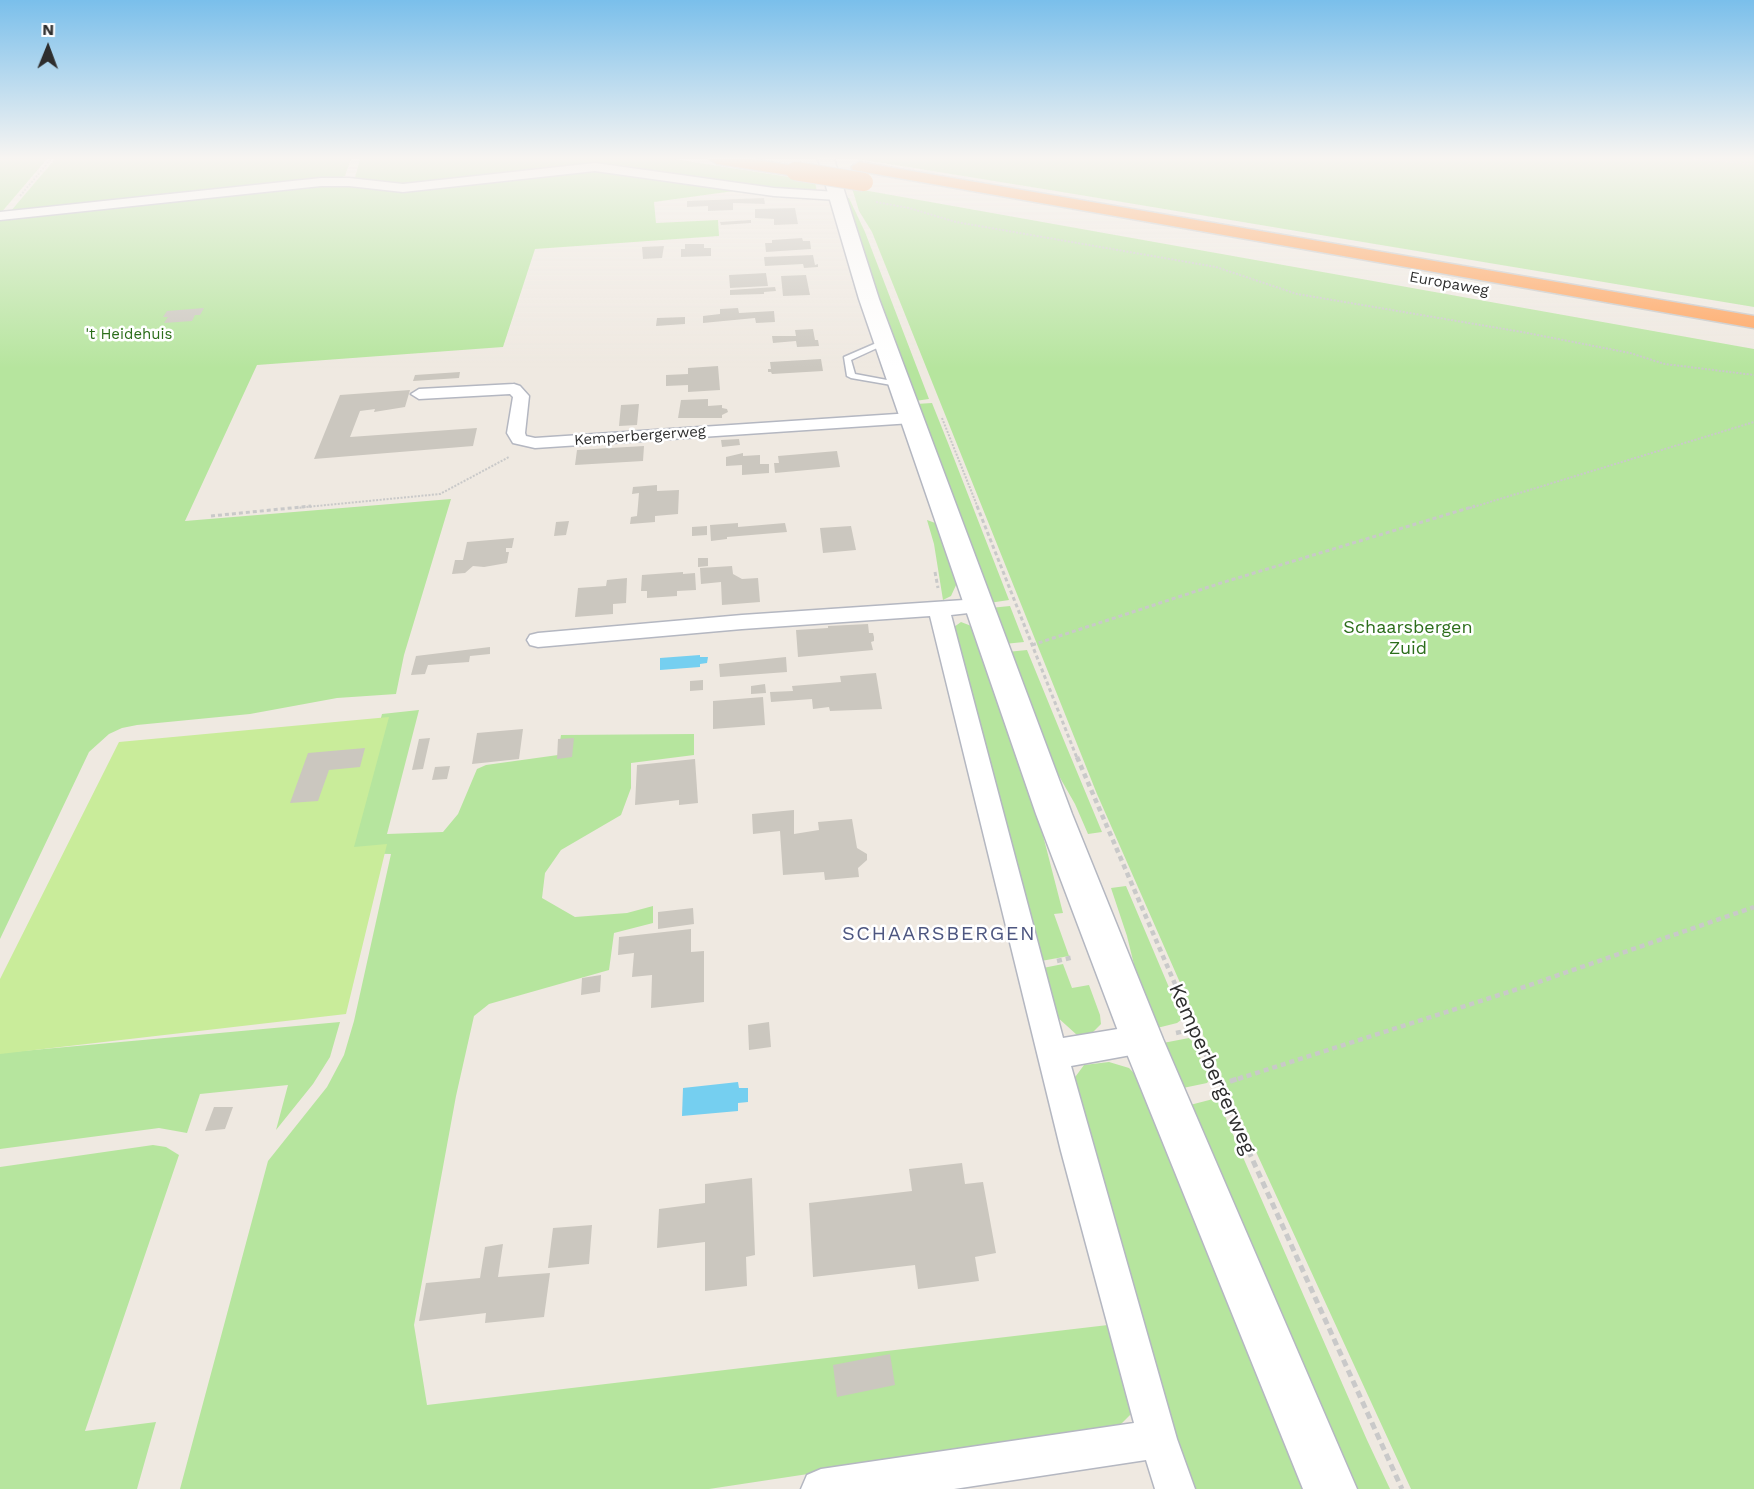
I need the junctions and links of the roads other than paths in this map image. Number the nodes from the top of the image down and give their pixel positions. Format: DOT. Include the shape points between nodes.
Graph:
graph roads {
  1 [pos="847,228"];
  2 [pos="1152,228"];
  3 [pos="1220,228"];
  4 [pos="1233,228"];
  5 [pos="1754,311"];
  6 [pos="1754,322"];
  7 [pos="1754,339"];
  8 [pos="884,343"];
  9 [pos="900,385"];
  10 [pos="419,394"];
  11 [pos="912,418"];
  12 [pos="979,606"];
  13 [pos="939,609"];
  14 [pos="538,640"];
  15 [pos="1142,1039"];
  16 [pos="1054,1054"];
  17 [pos="1158,1439"];
  18 [pos="821,1489"];
  19 [pos="1175,1489"];
  20 [pos="1330,1489"];
  1 -- 8 [label="main road"];
  2 -- 7 [label="highway, Europaweg"];
  3 -- 6 [label="highway, Europaweg"];
  4 -- 5 [label="highway" via="1352,244"];
  8 -- 9 [label="main road"];
  8 -- 9 [label="lane" via="847,359 851,376"];
  9 -- 11 [label="main road"];
  10 -- 11 [label="street, Kemperbergerweg" via="514,389 521,396 516,433 519,439 535,443"];
  11 -- 12 [label="main road"];
  12 -- 13 [label="street"];
  12 -- 15 [label="main road" via="1054,814"];
  13 -- 14 [label="street"];
  13 -- 16 [label="street"];
  15 -- 16 [label="street"];
  15 -- 20 [label="main road"];
  16 -- 17 [label="street" via="1077,1151"];
  17 -- 18 [label="street"];
  17 -- 19 [label="street"];
}
